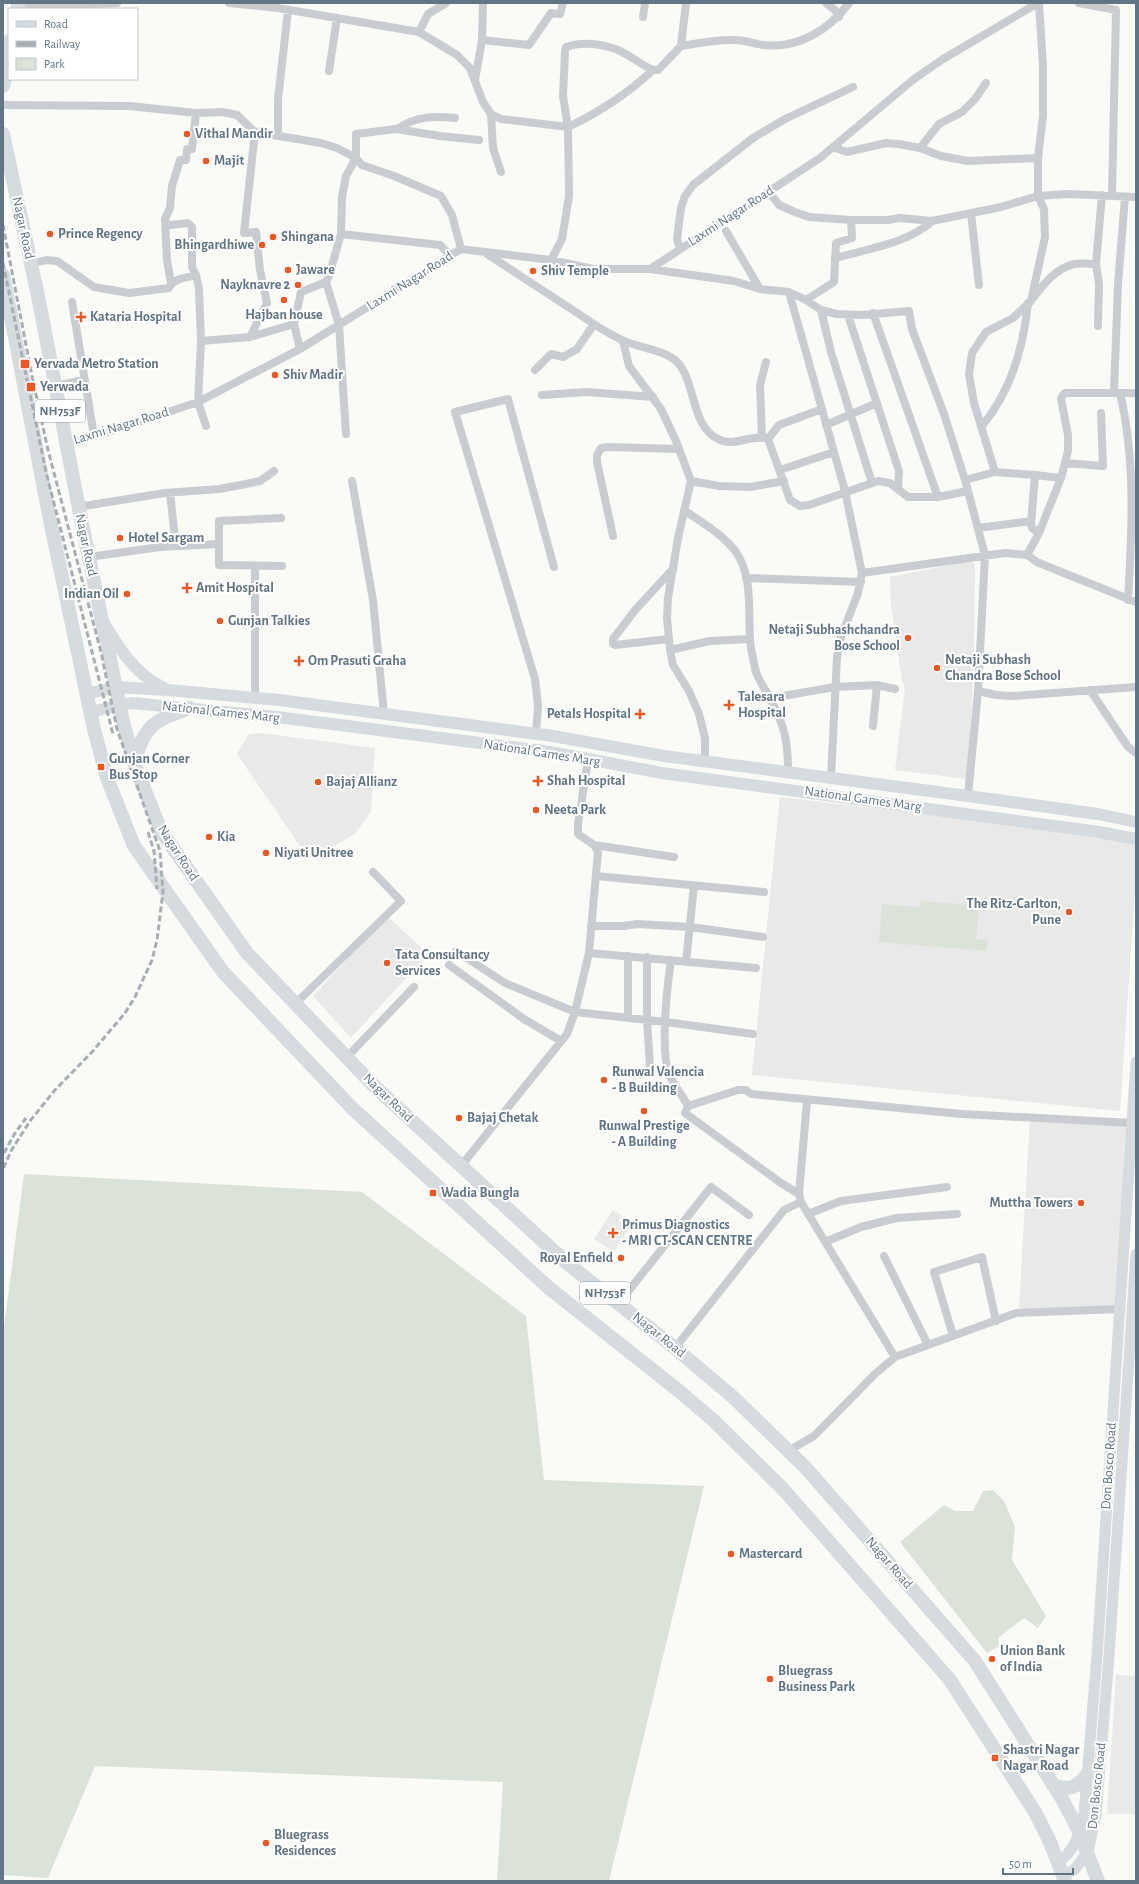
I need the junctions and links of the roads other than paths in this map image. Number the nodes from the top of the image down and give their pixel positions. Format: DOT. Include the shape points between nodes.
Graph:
graph roads {
  1 [pos="117,3"];
  2 [pos="228,3"];
  3 [pos="446,3"];
  4 [pos="483,3"];
  5 [pos="563,3"];
  6 [pos="645,3"];
  7 [pos="686,3"];
  8 [pos="826,3"];
  9 [pos="849,3"];
  10 [pos="1038,3"];
  11 [pos="1079,3"];
  12 [pos="18,6"];
  13 [pos="288,10"];
  14 [pos="643,17"];
  15 [pos="839,17"];
  16 [pos="338,18"];
  17 [pos="419,32"];
  18 [pos="482,40"];
  19 [pos="681,46"];
  20 [pos="8,65"];
  21 [pos="653,70"];
  22 [pos="328,71"];
  23 [pos="475,80"];
  24 [pos="986,82"];
  25 [pos="3,86"];
  26 [pos="853,87"];
  27 [pos="3,105"];
  28 [pos="196,113"];
  29 [pos="491,114"];
  30 [pos="455,118"];
  31 [pos="568,127"];
  32 [pos="397,129"];
  33 [pos="255,132"];
  34 [pos="3,134"];
  35 [pos="278,136"];
  36 [pos="479,140"];
  37 [pos="833,147"];
  38 [pos="920,148"];
  39 [pos="356,158"];
  40 [pos="1038,158"];
  41 [pos="501,172"];
  42 [pos="769,192"];
  43 [pos="1136,192"];
  44 [pos="1102,195"];
  45 [pos="1038,196"];
  46 [pos="1112,196"];
  47 [pos="1125,197"];
  48 [pos="1136,197"];
  49 [pos="971,213"];
  50 [pos="851,220"];
  51 [pos="932,221"];
  52 [pos="166,224"];
  53 [pos="726,231"];
  54 [pos="341,234"];
  55 [pos="461,249"];
  56 [pos="680,250"];
  57 [pos="484,252"];
  58 [pos="451,256"];
  59 [pos="835,258"];
  60 [pos="551,260"];
  61 [pos="31,264"];
  62 [pos="1096,264"];
  63 [pos="650,269"];
  64 [pos="3,275"];
  65 [pos="196,275"];
  66 [pos="326,282"];
  67 [pos="171,283"];
  68 [pos="979,285"];
  69 [pos="760,289"];
  70 [pos="789,292"];
  71 [pos="806,300"];
  72 [pos="72,302"];
  73 [pos="1029,302"];
  74 [pos="821,310"];
  75 [pos="848,314"];
  76 [pos="873,314"];
  77 [pos="294,324"];
  78 [pos="594,324"];
  79 [pos="339,325"];
  80 [pos="1098,326"];
  81 [pos="250,337"];
  82 [pos="201,341"];
  83 [pos="623,341"];
  84 [pos="300,349"];
  85 [pos="766,362"];
  86 [pos="535,370"];
  87 [pos="84,380"];
  88 [pos="55,386"];
  89 [pos="1117,392"];
  90 [pos="1136,393"];
  91 [pos="542,394"];
  92 [pos="652,397"];
  93 [pos="198,402"];
  94 [pos="877,403"];
  95 [pos="822,409"];
  96 [pos="1101,413"];
  97 [pos="850,414"];
  98 [pos="826,425"];
  99 [pos="206,426"];
  100 [pos="981,427"];
  101 [pos="346,434"];
  102 [pos="94,436"];
  103 [pos="765,438"];
  104 [pos="66,443"];
  105 [pos="678,449"];
  106 [pos="834,452"];
  107 [pos="1065,463"];
  108 [pos="780,470"];
  109 [pos="274,471"];
  110 [pos="994,472"];
  111 [pos="1035,475"];
  112 [pos="1061,478"];
  113 [pos="965,480"];
  114 [pos="352,481"];
  115 [pos="691,481"];
  116 [pos="784,481"];
  117 [pos="872,483"];
  118 [pos="898,488"];
  119 [pos="845,491"];
  120 [pos="968,491"];
  121 [pos="170,493"];
  122 [pos="938,497"];
  123 [pos="78,507"];
  124 [pos="684,510"];
  125 [pos="281,518"];
  126 [pos="1031,521"];
  127 [pos="978,528"];
  128 [pos="1039,533"];
  129 [pos="613,536"];
  130 [pos="176,538"];
  131 [pos="219,544"];
  132 [pos="986,555"];
  133 [pos="1028,555"];
  134 [pos="89,557"];
  135 [pos="255,566"];
  136 [pos="282,566"];
  137 [pos="554,567"];
  138 [pos="673,568"];
  139 [pos="862,573"];
  140 [pos="746,578"];
  141 [pos="861,582"];
  142 [pos="1132,601"];
  143 [pos="102,618"];
  144 [pos="668,639"];
  145 [pos="750,639"];
  146 [pos="670,650"];
  147 [pos="877,685"];
  148 [pos="116,687"];
  149 [pos="835,687"];
  150 [pos="1136,687"];
  151 [pos="895,689"];
  152 [pos="168,690"];
  153 [pos="1090,690"];
  154 [pos="978,691"];
  155 [pos="86,694"];
  156 [pos="255,698"];
  157 [pos="771,698"];
  158 [pos="120,705"];
  159 [pos="190,708"];
  160 [pos="90,712"];
  161 [pos="384,714"];
  162 [pos="873,726"];
  163 [pos="536,734"];
  164 [pos="591,743"];
  165 [pos="1136,753"];
  166 [pos="588,760"];
  167 [pos="134,762"];
  168 [pos="705,762"];
  169 [pos="788,772"];
  170 [pos="831,778"];
  171 [pos="841,788"];
  172 [pos="968,796"];
  173 [pos="1108,816"];
  174 [pos="1136,822"];
  175 [pos="1136,829"];
  176 [pos="1106,833"];
  177 [pos="1136,834"];
  178 [pos="1136,839"];
  179 [pos="594,845"];
  180 [pos="674,857"];
  181 [pos="373,872"];
  182 [pos="596,876"];
  183 [pos="694,886"];
  184 [pos="764,892"];
  185 [pos="592,926"];
  186 [pos="690,927"];
  187 [pos="763,937"];
  188 [pos="456,951"];
  189 [pos="589,953"];
  190 [pos="628,956"];
  191 [pos="647,957"];
  192 [pos="671,960"];
  193 [pos="686,962"];
  194 [pos="449,965"];
  195 [pos="756,968"];
  196 [pos="414,987"];
  197 [pos="296,1003"];
  198 [pos="575,1012"];
  199 [pos="628,1018"];
  200 [pos="647,1020"];
  201 [pos="666,1022"];
  202 [pos="753,1034"];
  203 [pos="561,1042"];
  204 [pos="347,1057"];
  205 [pos="1136,1062"];
  206 [pos="650,1067"];
  207 [pos="807,1100"];
  208 [pos="688,1106"];
  209 [pos="1132,1123"];
  210 [pos="461,1166"];
  211 [pos="947,1187"];
  212 [pos="800,1198"];
  213 [pos="808,1214"];
  214 [pos="957,1214"];
  215 [pos="749,1215"];
  216 [pos="825,1242"];
  217 [pos="1136,1254"];
  218 [pos="884,1256"];
  219 [pos="619,1303"];
  220 [pos="1120,1309"];
  221 [pos="996,1321"];
  222 [pos="954,1336"];
  223 [pos="928,1345"];
  224 [pos="675,1348"];
  225 [pos="895,1357"];
  226 [pos="788,1452"];
  227 [pos="1087,1775"];
  228 [pos="1053,1784"];
  229 [pos="1079,1833"];
  230 [pos="1088,1852"];
  231 [pos="1058,1862"];
  232 [pos="1064,1879"];
  233 [pos="1098,1881"];
  1 -- 12 [label="street"];
  2 -- 13 [label="street"];
  3 -- 17 [label="street" via="428,14"];
  4 -- 18 [label="street"];
  5 -- 18 [label="street" via="560,14 551,13 529,45"];
  6 -- 14 [label="street"];
  7 -- 19 [label="street"];
  8 -- 15 [label="street"];
  9 -- 15 [label="street"];
  10 -- 37 [label="street, Laxmi Nagar Road" via="914,79"];
  10 -- 40 [label="street" via="1044,116"];
  11 -- 46 [label="street" via="1116,10"];
  13 -- 16 [label="street"];
  13 -- 35 [label="street" via="278,99"];
  15 -- 19 [label="street" via="818,33 792,44 764,45 736,40 706,41"];
  16 -- 17 [label="street"];
  16 -- 22 [label="street"];
  17 -- 23 [label="street" via="457,55 470,68"];
  18 -- 23 [label="street"];
  19 -- 21 [label="street" via="658,70"];
  20 -- 25 [label="highway"];
  21 -- 31 [label="street" via="626,93 593,115"];
  21 -- 31 [label="street" via="617,50 596,44 566,46 563,96"];
  23 -- 29 [label="street" via="483,102"];
  24 -- 38 [label="street" via="975,99 962,112 939,124"];
  26 -- 56 [label="street" via="753,138 693,185 685,196 681,208 677,239"];
  27 -- 28 [label="street" via="129,106"];
  28 -- 33 [label="street" via="222,112 237,115"];
  28 -- 52 [label="street" via="192,149 187,149 186,160 180,160 172,186"];
  29 -- 31 [label="street" via="501,119"];
  29 -- 41 [label="street" via="493,148"];
  30 -- 32 [label="street" via="425,116"];
  31 -- 60 [label="street" via="569,196 562,239"];
  32 -- 36 [label="street"];
  32 -- 39 [label="street" via="356,134"];
  33 -- 35 [label="street"];
  33 -- 81 [label="street" via="244,233 256,232 267,303"];
  34 -- 61 [label="highway, Nagar Road / NH753F"];
  35 -- 39 [label="street" via="321,143"];
  37 -- 38 [label="street" via="847,152 886,143"];
  37 -- 42 [label="street, Laxmi Nagar Road"];
  38 -- 40 [label="street" via="941,156 968,161"];
  39 -- 54 [label="street" via="346,176 342,197"];
  39 -- 55 [label="street" via="362,165 441,196 452,215"];
  40 -- 45 [label="street"];
  42 -- 50 [label="street" via="779,205 809,217"];
  42 -- 56 [label="street, Laxmi Nagar Road"];
  43 -- 48 [label="street"];
  44 -- 45 [label="street"];
  44 -- 46 [label="street"];
  44 -- 62 [label="street"];
  45 -- 49 [label="street"];
  45 -- 73 [label="street" via="1044,209 1045,237"];
  46 -- 47 [label="street"];
  47 -- 48 [label="street"];
  47 -- 89 [label="street" via="1118,284"];
  49 -- 51 [label="street"];
  49 -- 68 [label="street"];
  50 -- 51 [label="street" via="900,218"];
  50 -- 59 [label="street" via="852,238 836,243"];
  51 -- 59 [label="street" via="897,241"];
  52 -- 65 [label="street" via="188,224 192,227 192,267"];
  52 -- 67 [label="street" via="167,260"];
  53 -- 69 [label="street"];
  54 -- 58 [label="street" via="440,245"];
  54 -- 66 [label="street"];
  55 -- 57 [label="street, Laxmi Nagar Road"];
  55 -- 58 [label="street, Laxmi Nagar Road"];
  56 -- 63 [label="street, Laxmi Nagar Road"];
  57 -- 60 [label="street, Laxmi Nagar Road"];
  57 -- 78 [label="street"];
  58 -- 79 [label="street, Laxmi Nagar Road"];
  59 -- 71 [label="street" via="834,282"];
  60 -- 63 [label="street, Laxmi Nagar Road" via="593,269"];
  61 -- 67 [label="street" via="46,260 56,261 94,287 129,293 169,288"];
  61 -- 88 [label="highway, Nagar Road / NH753F"];
  62 -- 73 [label="street" via="1074,264 1058,272 1042,285"];
  62 -- 80 [label="street" via="1100,284"];
  63 -- 69 [label="street" via="734,281"];
  64 -- 155 [label="highway, NH753F"];
  65 -- 67 [label="street"];
  65 -- 82 [label="street"];
  66 -- 77 [label="street" via="301,292"];
  66 -- 79 [label="street"];
  69 -- 70 [label="street"];
  70 -- 71 [label="street"];
  70 -- 95 [label="street"];
  71 -- 74 [label="street"];
  72 -- 87 [label="street"];
  73 -- 100 [label="street" via="1016,367 994,412"];
  73 -- 100 [label="street" via="1013,318 986,332 972,353 969,374"];
  74 -- 75 [label="street"];
  74 -- 97 [label="street"];
  75 -- 76 [label="street"];
  75 -- 94 [label="street"];
  76 -- 113 [label="street" via="909,311 912,330 944,414"];
  76 -- 122 [label="street"];
  77 -- 81 [label="street"];
  77 -- 84 [label="street"];
  78 -- 83 [label="street"];
  78 -- 86 [label="street" via="577,349 563,357 551,354"];
  79 -- 84 [label="street, Laxmi Nagar Road"];
  79 -- 101 [label="street"];
  81 -- 82 [label="street"];
  82 -- 93 [label="street"];
  83 -- 92 [label="street" via="629,366"];
  83 -- 103 [label="street" via="672,357 678,362 683,369 702,423 710,435 731,443"];
  84 -- 93 [label="street, Laxmi Nagar Road"];
  85 -- 103 [label="street" via="760,385"];
  87 -- 88 [label="street"];
  87 -- 102 [label="street"];
  88 -- 104 [label="highway, Nagar Road / NH753F"];
  89 -- 90 [label="street"];
  89 -- 107 [label="street" via="1062,395 1068,435"];
  89 -- 142 [label="street" via="1126,418 1132,492"];
  91 -- 92 [label="street" via="588,392"];
  92 -- 105 [label="street" via="661,409"];
  93 -- 99 [label="street"];
  93 -- 102 [label="street, Laxmi Nagar Road"];
  94 -- 97 [label="street"];
  94 -- 118 [label="street" via="898,471"];
  95 -- 98 [label="street"];
  95 -- 103 [label="street" via="779,425"];
  96 -- 107 [label="street" via="1103,466"];
  97 -- 98 [label="street"];
  97 -- 117 [label="street"];
  98 -- 106 [label="street"];
  100 -- 110 [label="street"];
  102 -- 104 [label="street, Laxmi Nagar Road"];
  103 -- 108 [label="street"];
  104 -- 123 [label="highway, Nagar Road / NH753F"];
  105 -- 115 [label="street"];
  105 -- 129 [label="street" via="601,448 597,454 597,462"];
  106 -- 108 [label="street"];
  106 -- 119 [label="street"];
  107 -- 112 [label="street"];
  108 -- 116 [label="street"];
  109 -- 121 [label="street" via="260,481 219,489"];
  110 -- 111 [label="street"];
  110 -- 113 [label="street"];
  111 -- 112 [label="street"];
  111 -- 126 [label="street"];
  112 -- 128 [label="street"];
  113 -- 120 [label="street"];
  114 -- 161 [label="street" via="373,600"];
  115 -- 116 [label="street" via="719,486 750,487"];
  115 -- 124 [label="street"];
  116 -- 119 [label="street" via="790,500 800,506 810,505"];
  117 -- 118 [label="street" via="890,483"];
  117 -- 119 [label="street"];
  118 -- 122 [label="street" via="908,497"];
  119 -- 139 [label="street"];
  120 -- 122 [label="street"];
  120 -- 127 [label="street"];
  121 -- 123 [label="street"];
  121 -- 130 [label="street"];
  123 -- 134 [label="highway, Nagar Road / NH753F"];
  124 -- 138 [label="street"];
  124 -- 140 [label="street" via="717,534 736,552"];
  125 -- 131 [label="street" via="219,521"];
  126 -- 127 [label="street"];
  126 -- 128 [label="street" via="1032,528"];
  127 -- 132 [label="street"];
  128 -- 133 [label="street"];
  131 -- 134 [label="street"];
  131 -- 135 [label="street" via="219,565"];
  132 -- 133 [label="street"];
  132 -- 139 [label="street"];
  132 -- 154 [label="street"];
  133 -- 142 [label="street" via="1037,562"];
  134 -- 143 [label="highway, Nagar Road / NH753F"];
  135 -- 136 [label="street"];
  135 -- 156 [label="street"];
  137 -- 163 [label="street" via="508,399 455,412 535,679 538,705"];
  138 -- 144 [label="street" via="668,598"];
  138 -- 144 [label="street" via="636,609 613,639 613,644"];
  139 -- 141 [label="street"];
  140 -- 141 [label="street"];
  140 -- 145 [label="street" via="749,590"];
  141 -- 149 [label="street" via="840,640"];
  143 -- 148 [label="highway, Nagar Road / NH753F"];
  143 -- 152 [label="main road" via="126,658 144,675"];
  144 -- 146 [label="street"];
  145 -- 146 [label="street" via="710,641"];
  145 -- 157 [label="street" via="755,670"];
  146 -- 168 [label="street" via="673,665 699,714 705,738"];
  147 -- 149 [label="street"];
  147 -- 151 [label="street"];
  147 -- 162 [label="street"];
  148 -- 152 [label="main road, National Games Marg"];
  148 -- 155 [label="main road, National Games Marg"];
  148 -- 158 [label="highway, Nagar Road / NH753F"];
  149 -- 157 [label="street"];
  149 -- 170 [label="street"];
  150 -- 153 [label="street"];
  152 -- 156 [label="main road, National Games Marg"];
  153 -- 154 [label="street" via="1013,696"];
  153 -- 165 [label="street" via="1128,747"];
  154 -- 172 [label="street"];
  155 -- 160 [label="highway, NH753F"];
  156 -- 161 [label="main road, National Games Marg"];
  157 -- 169 [label="street" via="784,727 788,746"];
  158 -- 159 [label="main road, National Games Marg" via="132,703"];
  158 -- 160 [label="main road, National Games Marg"];
  158 -- 167 [label="highway, Nagar Road / NH753F"];
  159 -- 166 [label="main road, National Games Marg" via="550,752"];
  159 -- 167 [label="highway" via="167,716 151,726 139,745"];
  160 -- 231 [label="highway, NH753F" via="107,778 134,846 223,972 362,1117 549,1288 679,1390 713,1420 783,1489 950,1680 1034,1812"];
  161 -- 163 [label="main road, National Games Marg"];
  163 -- 164 [label="main road, National Games Marg"];
  164 -- 168 [label="main road, National Games Marg"];
  164 -- 171 [label="main road" via="605,752"];
  166 -- 171 [label="main road" via="604,757 648,765"];
  166 -- 176 [label="main road, National Games Marg" via="662,773"];
  166 -- 179 [label="street" via="578,834"];
  167 -- 197 [label="highway, Nagar Road / NH753F" via="161,831 247,953"];
  168 -- 169 [label="main road, National Games Marg"];
  169 -- 170 [label="main road, National Games Marg"];
  170 -- 172 [label="main road, National Games Marg"];
  171 -- 175 [label="main road" via="976,802 1105,821"];
  171 -- 177 [label="main road" via="1112,828"];
  172 -- 173 [label="main road, National Games Marg"];
  173 -- 174 [label="main road, National Games Marg"];
  173 -- 176 [label="main road"];
  176 -- 178 [label="main road, National Games Marg"];
  179 -- 180 [label="street"];
  179 -- 182 [label="street" via="598,852"];
  181 -- 197 [label="street" via="401,901"];
  182 -- 183 [label="street"];
  182 -- 185 [label="street"];
  183 -- 184 [label="street"];
  183 -- 186 [label="street"];
  185 -- 186 [label="street" via="638,924"];
  185 -- 189 [label="street"];
  186 -- 187 [label="street"];
  186 -- 193 [label="street"];
  188 -- 198 [label="street" via="505,983"];
  189 -- 190 [label="street"];
  189 -- 198 [label="street"];
  190 -- 191 [label="street"];
  190 -- 199 [label="street"];
  191 -- 192 [label="street"];
  191 -- 200 [label="street"];
  192 -- 193 [label="street"];
  192 -- 201 [label="street" via="666,994"];
  193 -- 195 [label="street"];
  194 -- 203 [label="street" via="524,1019"];
  196 -- 204 [label="street"];
  197 -- 204 [label="highway, Nagar Road / NH753F"];
  198 -- 199 [label="street"];
  198 -- 203 [label="street" via="567,1034"];
  199 -- 200 [label="street"];
  200 -- 201 [label="street"];
  200 -- 206 [label="street"];
  201 -- 202 [label="street"];
  201 -- 208 [label="street" via="669,1076"];
  203 -- 210 [label="street"];
  204 -- 210 [label="highway, Nagar Road / NH753F" via="374,1086"];
  205 -- 209 [label="main road, Don Bosco Road"];
  207 -- 208 [label="street" via="751,1094 746,1090 738,1090"];
  207 -- 209 [label="street" via="962,1114"];
  207 -- 212 [label="street"];
  208 -- 212 [label="street" via="685,1113"];
  209 -- 220 [label="main road, Don Bosco Road"];
  210 -- 219 [label="highway, Nagar Road / NH753F" via="568,1264"];
  211 -- 213 [label="street" via="841,1201"];
  212 -- 213 [label="street"];
  212 -- 224 [label="street" via="784,1210"];
  213 -- 216 [label="street"];
  214 -- 216 [label="street" via="897,1218 861,1227"];
  215 -- 219 [label="street" via="711,1187"];
  216 -- 225 [label="street"];
  217 -- 230 [label="main road, Don Bosco Road" via="1109,1656 1096,1815"];
  218 -- 223 [label="street"];
  219 -- 224 [label="highway, Nagar Road / NH753F"];
  220 -- 221 [label="street" via="1025,1312"];
  220 -- 227 [label="main road, Don Bosco Road"];
  221 -- 222 [label="street"];
  221 -- 222 [label="street" via="982,1257 934,1272"];
  222 -- 223 [label="street"];
  223 -- 225 [label="street"];
  224 -- 226 [label="highway, Nagar Road / NH753F" via="733,1398"];
  225 -- 226 [label="street" via="814,1436"];
  226 -- 228 [label="highway, Nagar Road / NH753F" via="805,1467 961,1644 984,1674"];
  227 -- 228 [label="highway" via="1079,1785 1072,1788 1062,1788"];
  227 -- 229 [label="main road, Don Bosco Road" via="1084,1814"];
  228 -- 229 [label="highway, Nagar Road / NH753F"];
  229 -- 230 [label="highway, Nagar Road / NH753F"];
  229 -- 231 [label="main road, Don Bosco Road" via="1068,1856"];
  230 -- 232 [label="main road, Don Bosco Road"];
  230 -- 233 [label="highway, Nagar Road / NH753F"];
  231 -- 232 [label="highway, NH753F"];
}
